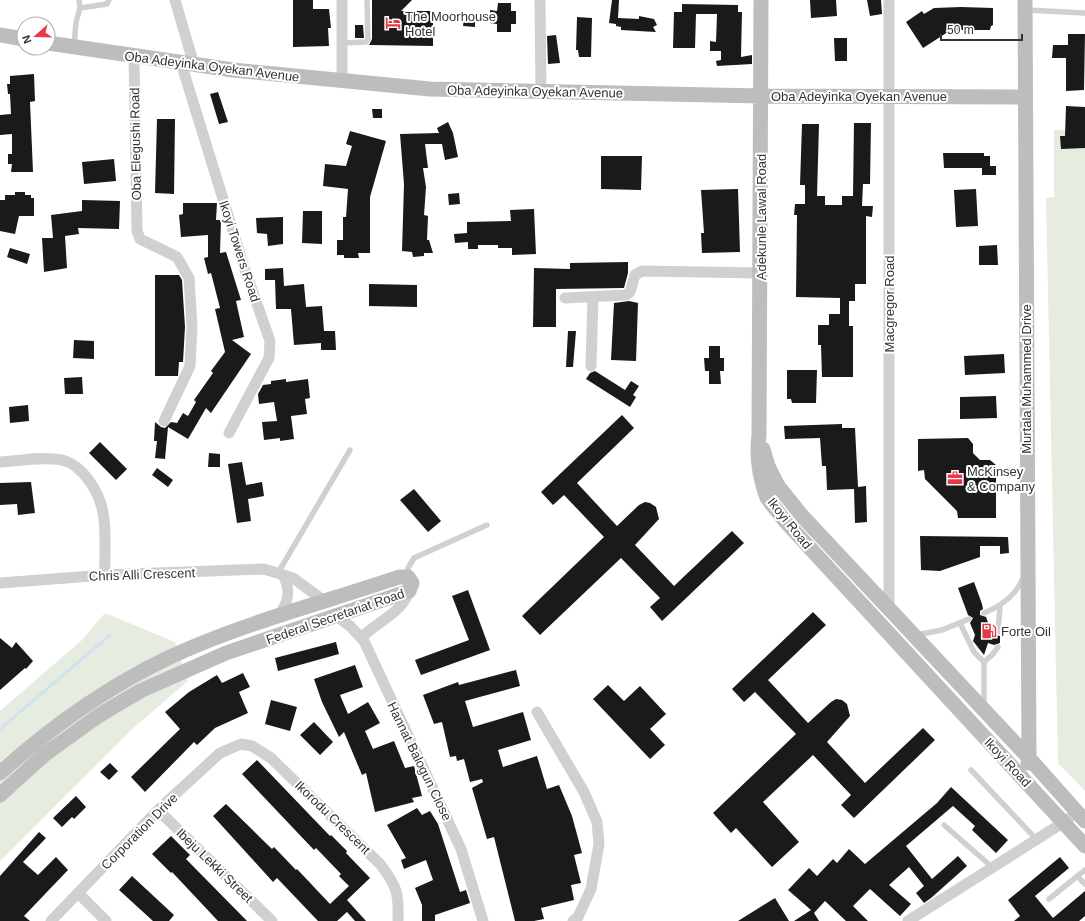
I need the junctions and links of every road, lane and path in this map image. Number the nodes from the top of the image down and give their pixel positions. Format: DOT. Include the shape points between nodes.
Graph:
graph roads {
  1 [pos="79,0"];
  2 [pos="108,0"];
  3 [pos="175,0"];
  4 [pos="342,0"];
  5 [pos="367,0"];
  6 [pos="540,0"];
  7 [pos="761,0"];
  8 [pos="889,0"];
  9 [pos="1025,5"];
  10 [pos="80,8"];
  11 [pos="1085,13"];
  12 [pos="0,35"];
  13 [pos="16,38"];
  14 [pos="342,43"];
  15 [pos="56,44"];
  16 [pos="74,47"];
  17 [pos="134,57"];
  18 [pos="187,64"];
  19 [pos="342,80"];
  20 [pos="541,92"];
  21 [pos="889,95"];
  22 [pos="761,96"];
  23 [pos="1025,96"];
  24 [pos="760,273"];
  25 [pos="593,297"];
  26 [pos="565,298"];
  27 [pos="590,366"];
  28 [pos="164,421"];
  29 [pos="229,433"];
  30 [pos="759,435"];
  31 [pos="350,450"];
  32 [pos="0,462"];
  33 [pos="778,486"];
  34 [pos="767,498"];
  35 [pos="487,525"];
  36 [pos="1028,566"];
  37 [pos="281,574"];
  38 [pos="105,575"];
  39 [pos="0,582"];
  40 [pos="408,584"];
  41 [pos="323,600"];
  42 [pos="1000,606"];
  43 [pos="889,608"];
  44 [pos="984,613"];
  45 [pos="279,615"];
  46 [pos="335,615"];
  47 [pos="969,619"];
  48 [pos="960,623"];
  49 [pos="998,632"];
  50 [pos="914,635"];
  51 [pos="362,637"];
  52 [pos="998,647"];
  53 [pos="984,662"];
  54 [pos="984,711"];
  55 [pos="537,712"];
  56 [pos="1028,717"];
  57 [pos="1002,729"];
  58 [pos="232,747"];
  59 [pos="1029,758"];
  60 [pos="971,770"];
  61 [pos="0,773"];
  62 [pos="1023,778"];
  63 [pos="0,795"];
  64 [pos="158,810"];
  65 [pos="1081,816"];
  66 [pos="1064,822"];
  67 [pos="944,825"];
  68 [pos="1036,840"];
  69 [pos="1085,846"];
  70 [pos="992,867"];
  71 [pos="1085,870"];
  72 [pos="1077,876"];
  73 [pos="1085,884"];
  74 [pos="78,893"];
  75 [pos="1049,900"];
  76 [pos="51,921"];
  77 [pos="106,921"];
  78 [pos="272,921"];
  79 [pos="398,921"];
  80 [pos="483,921"];
  81 [pos="573,921"];
  82 [pos="908,921"];
  1 -- 10 [label="lane"];
  2 -- 10 [label="lane" via="107,4"];
  3 -- 18 [label="street"];
  4 -- 14 [label="street"];
  5 -- 14 [label="lane" via="368,39 366,42"];
  6 -- 20 [label="street"];
  7 -- 22 [label="main road, Adekunle Lawal Road"];
  8 -- 21 [label="street, Macgregor Road"];
  9 -- 11 [label="lane"];
  9 -- 23 [label="main road, Murtala Muhammed Drive"];
  10 -- 16 [label="lane"];
  12 -- 13 [label="main road"];
  14 -- 19 [label="street"];
  15 -- 16 [label="main road, Oba Adeyinka Oyekan Avenue"];
  16 -- 17 [label="main road, Oba Adeyinka Oyekan Avenue"];
  17 -- 18 [label="main road, Oba Adeyinka Oyekan Avenue"];
  17 -- 28 [label="street, Oba Elegushi Road" via="137,231 140,239 177,258 188,278 192,327 190,366"];
  18 -- 19 [label="main road, Oba Adeyinka Oyekan Avenue"];
  18 -- 29 [label="street, Ikoyi Towers Road" via="244,267 270,341 269,358"];
  19 -- 20 [label="main road, Oba Adeyinka Oyekan Avenue" via="430,89"];
  20 -- 22 [label="main road, Oba Adeyinka Oyekan Avenue"];
  21 -- 22 [label="main road, Oba Adeyinka Oyekan Avenue"];
  21 -- 23 [label="main road, Oba Adeyinka Oyekan Avenue"];
  21 -- 43 [label="street, Macgregor Road"];
  22 -- 24 [label="main road, Adekunle Lawal Road"];
  23 -- 36 [label="main road, Murtala Muhammed Drive"];
  24 -- 25 [label="street" via="642,271 635,275 630,292 626,295"];
  24 -- 30 [label="main road, Adekunle Lawal Road"];
  25 -- 26 [label="street"];
  25 -- 27 [label="street"];
  30 -- 33 [label="main road" via="768,466"];
  30 -- 34 [label="main road" via="758,464"];
  31 -- 37 [label="lane"];
  32 -- 38 [label="street" via="62,460 75,466 86,476 97,494 103,513"];
  33 -- 34 [label="main road, Ikoyi Road" via="768,487"];
  33 -- 43 [label="main road, Ikoyi Road" via="803,517"];
  34 -- 62 [label="main road, Ikoyi Road" via="785,521"];
  35 -- 40 [label="lane" via="414,558 408,568"];
  36 -- 42 [label="lane" via="1020,586"];
  36 -- 56 [label="main road, Murtala Muhammed Drive"];
  37 -- 38 [label="street, Chris Alli Crescent" via="264,569"];
  37 -- 41 [label="street, Chris Alli Crescent" via="299,581"];
  37 -- 45 [label="street" via="288,586 289,594"];
  38 -- 39 [label="street, Chris Alli Crescent"];
  40 -- 41 [label="main road, Federal Secretariat Road" via="399,577"];
  40 -- 46 [label="main road, Federal Secretariat Road"];
  40 -- 51 [label="street" via="406,600"];
  41 -- 45 [label="main road, Federal Secretariat Road"];
  42 -- 44 [label="lane"];
  42 -- 49 [label="lane"];
  43 -- 50 [label="main road, Ikoyi Road"];
  45 -- 61 [label="main road, Federal Secretariat Road" via="171,657 132,677 49,730"];
  46 -- 51 [label="street, Hannat Balogun Close"];
  46 -- 63 [label="main road, Federal Secretariat Road" via="226,653 140,691 98,716 44,755"];
  47 -- 48 [label="lane"];
  48 -- 50 [label="lane" via="942,630"];
  48 -- 53 [label="lane" via="974,652"];
  50 -- 54 [label="main road, Ikoyi Road"];
  51 -- 80 [label="street, Hannat Balogun Close" via="461,849"];
  52 -- 53 [label="lane"];
  53 -- 54 [label="lane"];
  54 -- 57 [label="main road, Ikoyi Road"];
  55 -- 81 [label="street" via="584,792 597,822 599,844 591,889 578,917"];
  56 -- 57 [label="main road" via="1022,726 1016,729"];
  56 -- 59 [label="main road, Murtala Muhammed Drive"];
  57 -- 59 [label="main road, Ikoyi Road"];
  58 -- 64 [label="street, Corporation Drive" via="220,753"];
  58 -- 79 [label="street, Ikorodu Crescent" via="241,744 252,746 271,758 380,864 392,880 398,895"];
  59 -- 62 [label="main road, Murtala Muhammed Drive"];
  59 -- 65 [label="main road, Ikoyi Road"];
  60 -- 68 [label="lane"];
  62 -- 66 [label="main road, Ikoyi Road"];
  64 -- 74 [label="street, Corporation Drive"];
  64 -- 78 [label="street, Ibeju Lekki Street"];
  65 -- 66 [label="street"];
  66 -- 68 [label="street"];
  66 -- 69 [label="main road, Ikoyi Road"];
  67 -- 70 [label="lane"];
  68 -- 70 [label="street"];
  70 -- 82 [label="street"];
  71 -- 72 [label="lane"];
  72 -- 73 [label="lane"];
  72 -- 75 [label="lane"];
  74 -- 76 [label="street, Corporation Drive"];
  74 -- 77 [label="street"];
}
